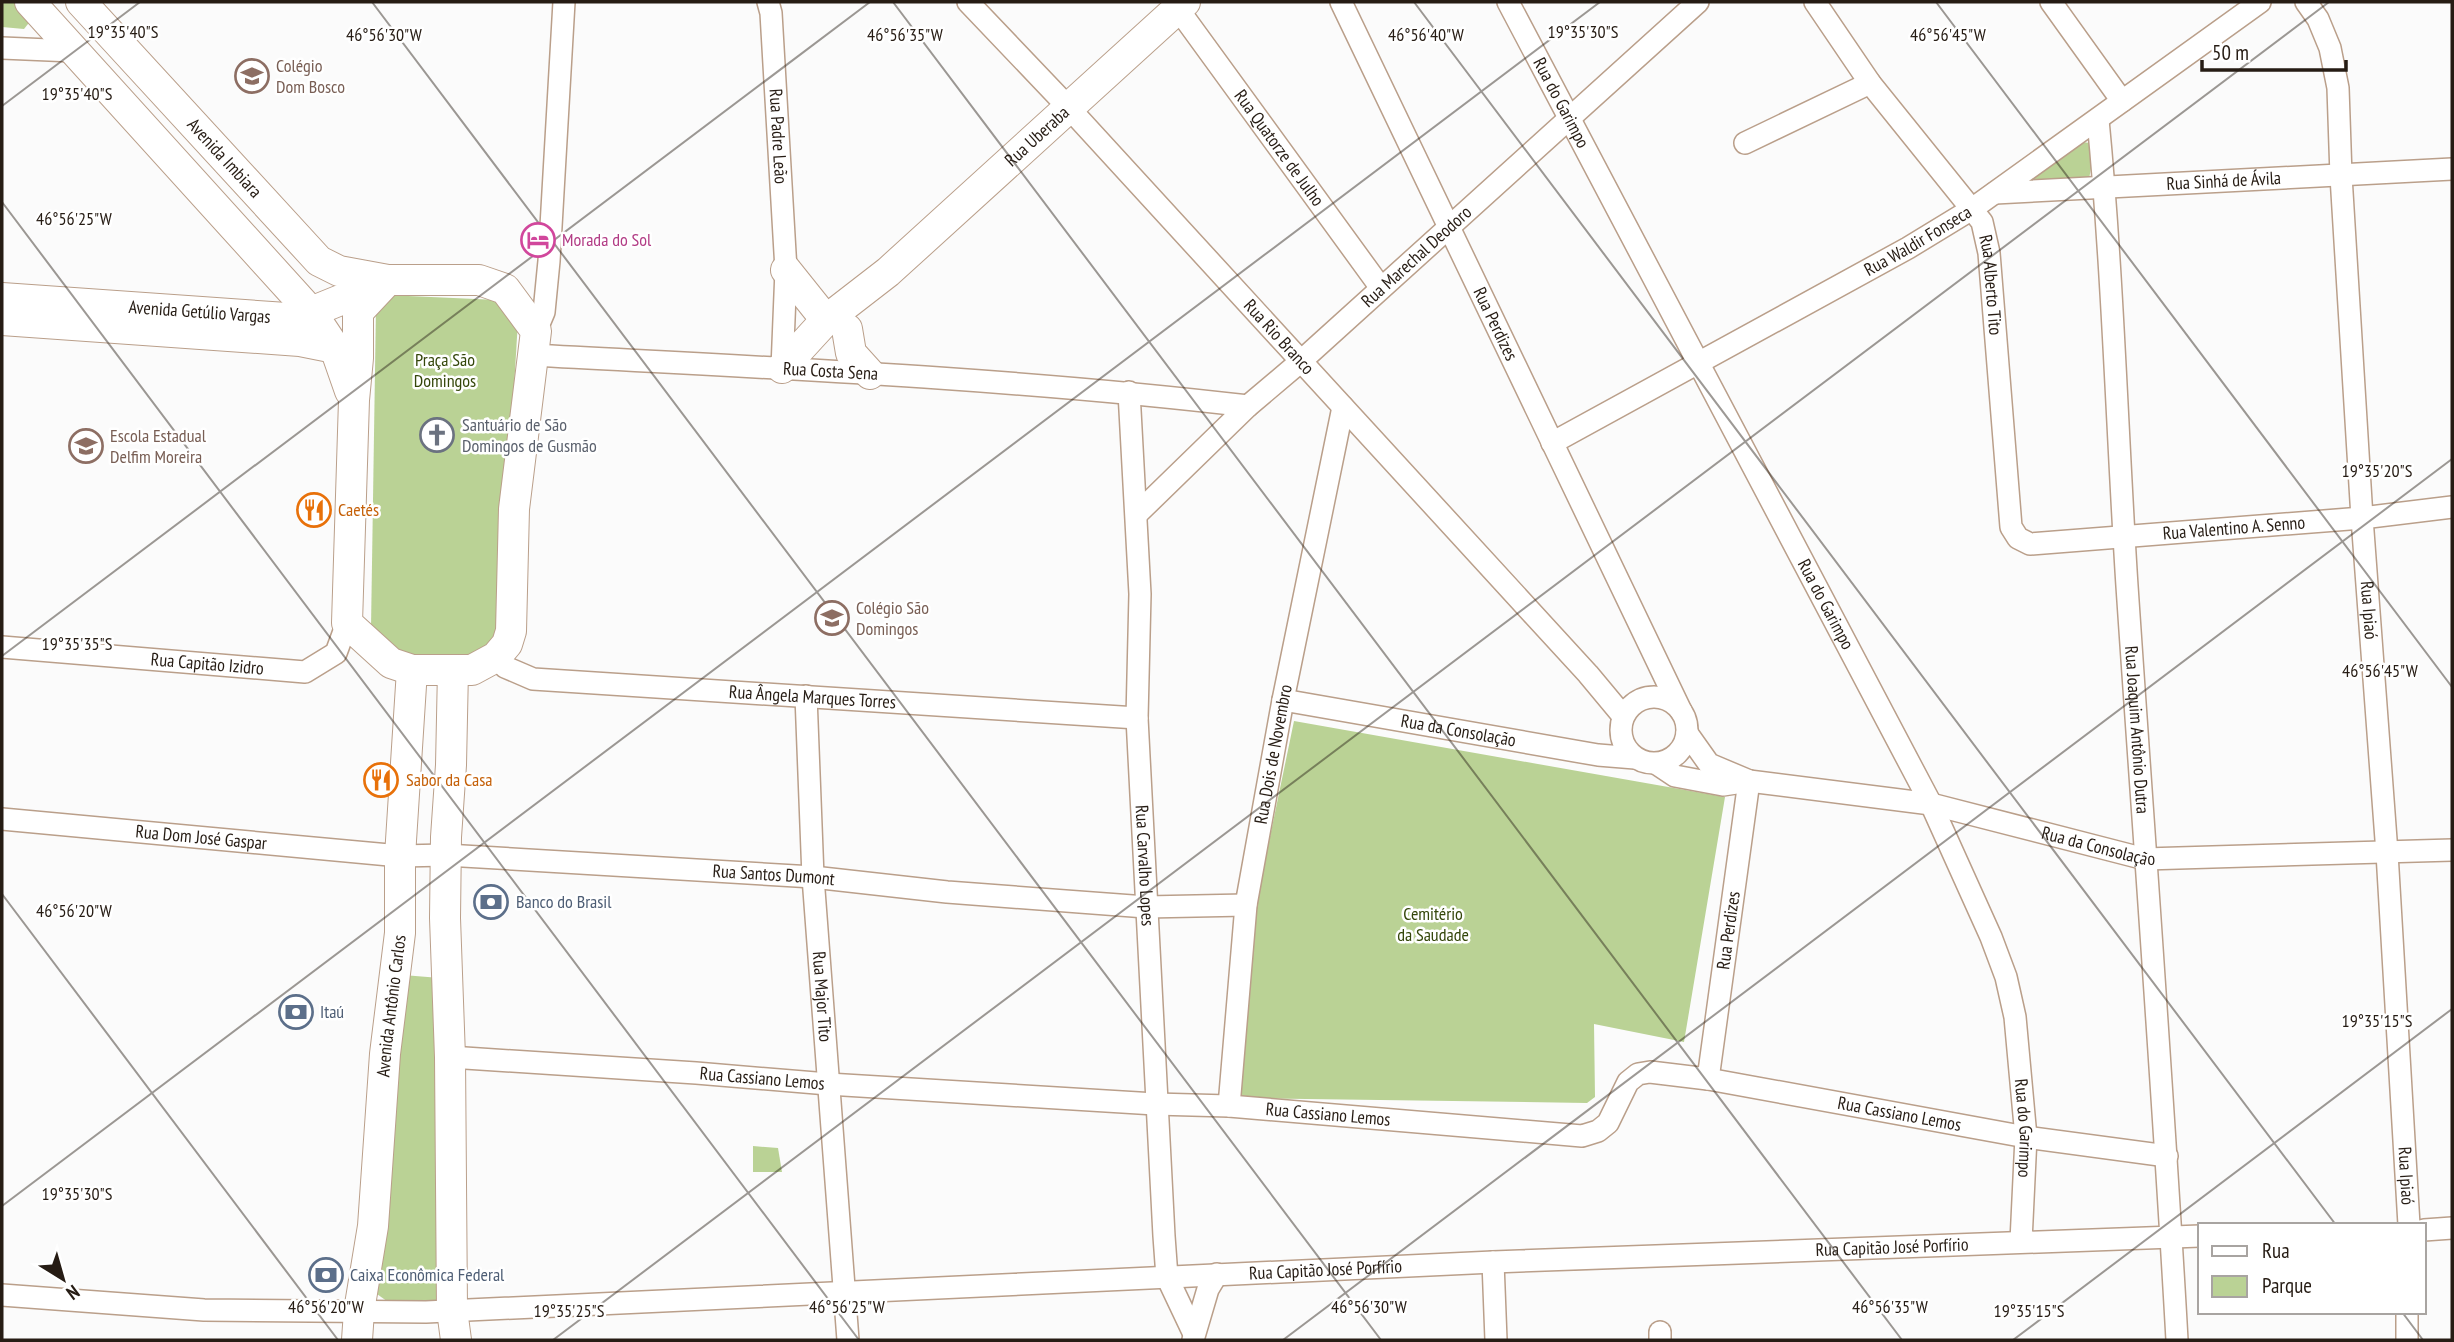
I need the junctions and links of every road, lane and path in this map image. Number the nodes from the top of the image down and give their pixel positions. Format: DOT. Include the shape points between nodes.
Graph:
graph roads {
  1 [pos="30,2"];
  2 [pos="81,2"];
  3 [pos="564,2"];
  4 [pos="768,2"];
  5 [pos="968,2"];
  6 [pos="1341,2"];
  7 [pos="1508,2"];
  8 [pos="1698,2"];
  9 [pos="1815,2"];
  10 [pos="2051,2"];
  11 [pos="2260,2"];
  12 [pos="2306,2"];
  13 [pos="1181,5"];
  14 [pos="2,48"];
  15 [pos="73,51"];
  16 [pos="1870,83"];
  17 [pos="2122,102"];
  18 [pos="1069,108"];
  19 [pos="1569,117"];
  20 [pos="2098,120"];
  21 [pos="1745,143"];
  22 [pos="2452,169"];
  23 [pos="241,174"];
  24 [pos="2341,176"];
  25 [pos="2105,188"];
  26 [pos="1995,193"];
  27 [pos="210,202"];
  28 [pos="1972,209"];
  29 [pos="1448,226"];
  30 [pos="786,270"];
  31 [pos="388,280"];
  32 [pos="1381,288"];
  33 [pos="2,298"];
  34 [pos="311,312"];
  35 [pos="2,320"];
  36 [pos="837,324"];
  37 [pos="534,343"];
  38 [pos="347,353"];
  39 [pos="1300,362"];
  40 [pos="1698,363"];
  41 [pos="791,369"];
  42 [pos="870,374"];
  43 [pos="1129,392"];
  44 [pos="1248,406"];
  45 [pos="1343,407"];
  46 [pos="1552,443"];
  47 [pos="2452,507"];
  48 [pos="1137,513"];
  49 [pos="2362,518"];
  50 [pos="2124,535"];
  51 [pos="2018,538"];
  52 [pos="347,623"];
  53 [pos="2,647"];
  54 [pos="1651,647"];
  55 [pos="496,657"];
  56 [pos="412,670"];
  57 [pos="453,670"];
  58 [pos="1588,674"];
  59 [pos="806,696"];
  60 [pos="1644,698"];
  61 [pos="1283,700"];
  62 [pos="1681,711"];
  63 [pos="1623,716"];
  64 [pos="1137,718"];
  65 [pos="1687,733"];
  66 [pos="1634,758"];
  67 [pos="1657,764"];
  68 [pos="1749,781"];
  69 [pos="1931,804"];
  70 [pos="2,819"];
  71 [pos="2452,850"];
  72 [pos="2387,853"];
  73 [pos="446,855"];
  74 [pos="400,856"];
  75 [pos="2145,859"];
  76 [pos="813,877"];
  77 [pos="1246,905"];
  78 [pos="1146,907"];
  79 [pos="450,1058"];
  80 [pos="1708,1079"];
  81 [pos="828,1084"];
  82 [pos="1156,1104"];
  83 [pos="1229,1106"];
  84 [pos="2026,1137"];
  85 [pos="2167,1156"];
  86 [pos="2409,1223"];
  87 [pos="2452,1228"];
  88 [pos="2426,1230"];
  89 [pos="2171,1236"];
  90 [pos="2198,1236"];
  91 [pos="2021,1241"];
  92 [pos="1493,1262"];
  93 [pos="1217,1274"];
  94 [pos="1167,1277"];
  95 [pos="845,1293"];
  96 [pos="2,1296"];
  97 [pos="452,1310"];
  98 [pos="2407,1314"];
  99 [pos="358,1326"];
  100 [pos="1194,1337"];
  101 [pos="456,1340"];
  102 [pos="848,1340"];
  103 [pos="1496,1340"];
  104 [pos="2177,1340"];
  105 [pos="2407,1340"];
  1 -- 15 [label="main road"];
  2 -- 23 [label="main road, Avenida Imbiara"];
  3 -- 37 [label="street" via="549,261 544,312"];
  4 -- 30 [label="street, Rua Padre Leão"];
  5 -- 18 [label="street, Rua Rio Branco"];
  6 -- 29 [label="street, Rua Perdizes"];
  7 -- 19 [label="street, Rua do Garimpo"];
  8 -- 19 [label="street, Rua Marechal Deodoro"];
  9 -- 16 [label="street, Rua Alberto Tito"];
  10 -- 17 [label="street"];
  11 -- 17 [label="street, Rua Waldir Fonseca"];
  12 -- 24 [label="street, Rua Ipiaó" via="2330,48 2338,88"];
  13 -- 18 [label="main road, Rua Uberaba"];
  13 -- 32 [label="street, Rua Quatorze de Julho"];
  14 -- 15 [label="street"];
  15 -- 27 [label="main road"];
  16 -- 21 [label="street"];
  16 -- 28 [label="street, Rua Alberto Tito"];
  17 -- 20 [label="street, Rua Waldir Fonseca"];
  18 -- 36 [label="main road, Rua Uberaba"];
  18 -- 39 [label="street, Rua Rio Branco"];
  19 -- 29 [label="street, Rua Marechal Deodoro"];
  19 -- 40 [label="street, Rua do Garimpo"];
  20 -- 25 [label="street, Rua Joaquim Antônio Dutra"];
  20 -- 26 [label="street, Rua Waldir Fonseca"];
  22 -- 24 [label="street, Rua Sinhá de Ávila"];
  23 -- 27 [label="main road"];
  23 -- 31 [label="main road, Avenida Imbiara" via="319,261 339,271"];
  24 -- 25 [label="street, Rua Sinhá de Ávila"];
  24 -- 49 [label="street, Rua Ipiaó"];
  25 -- 26 [label="street, Rua Sinhá de Ávila"];
  25 -- 50 [label="street, Rua Joaquim Antônio Dutra"];
  26 -- 28 [label="street, Rua Waldir Fonseca"];
  27 -- 34 [label="main road"];
  28 -- 40 [label="street, Rua Waldir Fonseca"];
  28 -- 51 [label="street, Rua Alberto Tito" via="1982,222 1989,253 2011,527"];
  29 -- 32 [label="street, Rua Marechal Deodoro"];
  29 -- 46 [label="street, Rua Perdizes"];
  30 -- 36 [label="main road"];
  30 -- 41 [label="street, Rua Padre Leão"];
  31 -- 34 [label="main road, Avenida Getúlio Vargas"];
  31 -- 37 [label="main road" via="478,280 505,289"];
  31 -- 38 [label="main road" via="358,312"];
  32 -- 39 [label="street, Rua Marechal Deodoro"];
  33 -- 34 [label="main road, Avenida Getúlio Vargas" via="286,318"];
  34 -- 38 [label="main road"];
  35 -- 38 [label="main road, Avenida Getúlio Vargas" via="300,341"];
  36 -- 41 [label="main road, Rua Uberaba"];
  36 -- 42 [label="main road" via="850,353"];
  37 -- 41 [label="street, Rua Costa Sena"];
  37 -- 55 [label="main road" via="514,509 511,631 507,645"];
  38 -- 52 [label="main road" via="354,400"];
  39 -- 44 [label="street, Rua Marechal Deodoro"];
  39 -- 45 [label="street, Rua Rio Branco"];
  40 -- 46 [label="street, Rua Waldir Fonseca"];
  40 -- 69 [label="street, Rua do Garimpo"];
  41 -- 42 [label="street, Rua Costa Sena"];
  42 -- 43 [label="street, Rua Costa Sena"];
  43 -- 44 [label="street, Rua Costa Sena"];
  43 -- 48 [label="street, Rua Carvalho Lopes"];
  44 -- 48 [label="street, Rua Marechal Deodoro"];
  45 -- 58 [label="street, Rua Rio Branco"];
  45 -- 61 [label="street, Rua Dois de Novembro"];
  46 -- 54 [label="street, Rua Perdizes"];
  47 -- 49 [label="street, Rua Valentino A. Senno"];
  48 -- 64 [label="street, Rua Carvalho Lopes"];
  49 -- 50 [label="street, Rua Valentino A. Senno"];
  49 -- 72 [label="street, Rua Ipiaó"];
  50 -- 51 [label="street, Rua Valentino A. Senno" via="2029,544"];
  50 -- 75 [label="street, Rua Joaquim Antônio Dutra"];
  52 -- 53 [label="street, Rua Capitão Izidro" via="336,653 305,672"];
  52 -- 56 [label="main road" via="391,663"];
  54 -- 60 [label="street, Rua Perdizes"];
  54 -- 62 [label="street, Rua Perdizes"];
  55 -- 57 [label="main road" via="472,670"];
  55 -- 59 [label="street, Rua Ângela Marques Torres" via="505,667 533,679"];
  56 -- 57 [label="main road"];
  56 -- 74 [label="main road, Avenida Antônio Carlos"];
  57 -- 73 [label="main road"];
  58 -- 60 [label="street, Rua Rio Branco"];
  58 -- 63 [label="street, Rua Rio Branco"];
  59 -- 64 [label="street, Rua Ângela Marques Torres"];
  59 -- 76 [label="street, Rua Major Tito"];
  60 -- 62 [label="street" via="1667,699"];
  60 -- 63 [label="street"];
  61 -- 66 [label="street, Rua da Consolação"];
  61 -- 77 [label="street, Rua Dois de Novembro"];
  62 -- 65 [label="street"];
  63 -- 66 [label="street" via="1621,739"];
  64 -- 78 [label="street, Rua Carvalho Lopes"];
  65 -- 67 [label="street" via="1678,754"];
  65 -- 68 [label="street, Rua da Consolação" via="1709,764"];
  66 -- 67 [label="street"];
  67 -- 68 [label="street, Rua da Consolação" via="1675,776 1723,785"];
  68 -- 69 [label="street, Rua da Consolação"];
  68 -- 80 [label="street, Rua Perdizes"];
  69 -- 75 [label="street, Rua da Consolação"];
  69 -- 84 [label="street, Rua do Garimpo" via="2006,977 2015,1017"];
  70 -- 74 [label="street, Rua Dom José Gaspar"];
  71 -- 72 [label="street, Rua da Consolação"];
  72 -- 75 [label="street, Rua da Consolação"];
  72 -- 86 [label="street, Rua Ipiaó"];
  73 -- 74 [label="street, Rua Santos Dumont"];
  73 -- 76 [label="street, Rua Santos Dumont"];
  73 -- 79 [label="main road"];
  74 -- 99 [label="main road, Avenida Antônio Carlos" via="400,933 385,1054 373,1226"];
  75 -- 85 [label="street, Rua Joaquim Antônio Dutra"];
  76 -- 78 [label="street, Rua Santos Dumont"];
  76 -- 81 [label="street, Rua Major Tito"];
  77 -- 78 [label="street, Rua Santos Dumont"];
  77 -- 83 [label="street, Rua Dois de Novembro"];
  78 -- 82 [label="street, Rua Carvalho Lopes"];
  79 -- 81 [label="street, Rua Cassiano Lemos"];
  79 -- 97 [label="main road"];
  80 -- 83 [label="street, Rua Cassiano Lemos" via="1638,1074 1628,1082 1608,1123 1582,1136"];
  80 -- 84 [label="street, Rua Cassiano Lemos"];
  81 -- 82 [label="street, Rua Cassiano Lemos"];
  81 -- 95 [label="street, Rua Major Tito"];
  82 -- 83 [label="street, Rua Cassiano Lemos"];
  82 -- 94 [label="street, Rua Carvalho Lopes"];
  84 -- 85 [label="street, Rua Cassiano Lemos"];
  84 -- 91 [label="street, Rua do Garimpo"];
  85 -- 89 [label="street, Rua Joaquim Antônio Dutra"];
  87 -- 88 [label="street"];
  89 -- 90 [label="street, Rua Capitão José Porfírio"];
  89 -- 91 [label="street, Rua Capitão José Porfírio"];
  89 -- 104 [label="street, Rua Joaquim Antônio Dutra"];
  91 -- 92 [label="street, Rua Capitão José Porfírio"];
  92 -- 93 [label="street, Rua Capitão José Porfírio"];
  92 -- 103 [label="street"];
  93 -- 94 [label="street, Rua Capitão José Porfírio"];
  93 -- 100 [label="street, Rua Carvalho Lopes"];
  94 -- 95 [label="street, Rua Capitão José Porfírio"];
  94 -- 100 [label="street, Rua Carvalho Lopes"];
  95 -- 97 [label="street, Rua Capitão José Porfírio"];
  95 -- 102 [label="street, Rua Major Tito"];
  96 -- 99 [label="street, Rua Capitão José Porfírio"];
  97 -- 99 [label="street, Rua Capitão José Porfírio"];
  97 -- 101 [label="main road"];
  98 -- 105 [label="street"];
}
